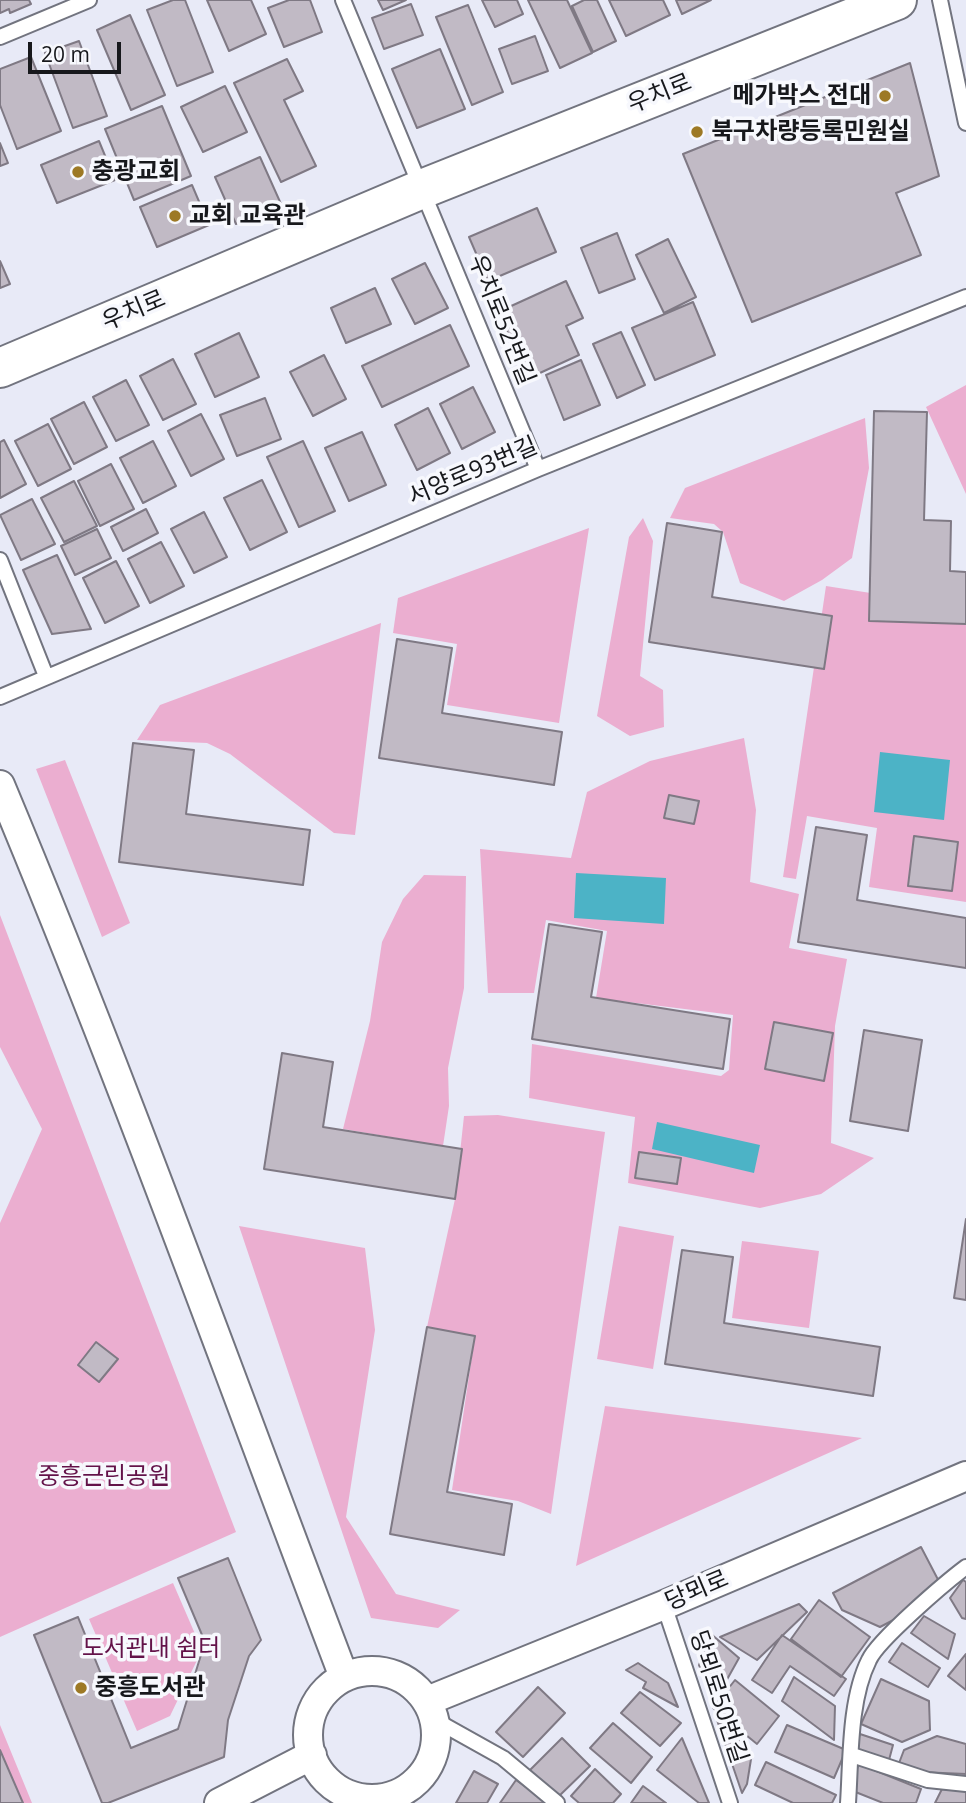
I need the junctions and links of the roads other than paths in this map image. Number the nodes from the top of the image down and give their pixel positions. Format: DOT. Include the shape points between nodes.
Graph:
graph roads {
  1 [pos="89,0"];
  2 [pos="343,0"];
  3 [pos="897,0"];
  4 [pos="940,0"];
  5 [pos="63,5"];
  6 [pos="0,37"];
  7 [pos="966,123"];
  8 [pos="422,188"];
  9 [pos="966,297"];
  10 [pos="0,368"];
  11 [pos="538,469"];
  12 [pos="0,560"];
  13 [pos="46,676"];
  14 [pos="0,697"];
  15 [pos="0,785"];
  16 [pos="966,1476"];
  17 [pos="966,1567"];
  18 [pos="664,1605"];
  19 [pos="344,1677"];
  20 [pos="430,1710"];
  21 [pos="312,1755"];
  22 [pos="852,1755"];
  23 [pos="966,1784"];
  24 [pos="354,1800"];
  25 [pos="388,1800"];
  26 [pos="219,1803"];
  27 [pos="557,1803"];
  28 [pos="730,1803"];
  29 [pos="848,1803"];
  1 -- 5 [label="lane"];
  2 -- 8 [label="lane"];
  3 -- 8 [label="main road, 우치로"];
  4 -- 7 [label="lane"];
  5 -- 6 [label="lane"];
  8 -- 10 [label="main road, 우치로"];
  8 -- 11 [label="lane, 우치로52번길"];
  9 -- 11 [label="lane, 서양로93번길"];
  11 -- 13 [label="lane, 서양로93번길"];
  12 -- 13 [label="lane"];
  13 -- 14 [label="lane, 서양로93번길"];
  15 -- 19 [label="street" via="47,896"];
  16 -- 18 [label="street, 당뫼로"];
  17 -- 22 [label="lane" via="869,1658 857,1697"];
  18 -- 20 [label="street, 당뫼로"];
  18 -- 28 [label="lane, 당뫼로50번길"];
  19 -- 20 [label="street" via="362,1671 398,1676 414,1687"];
  19 -- 21 [label="street" via="317,1702 310,1719"];
  20 -- 25 [label="street" via="436,1740 432,1760 406,1790"];
  20 -- 27 [label="lane" via="503,1758"];
  21 -- 24 [label="street" via="321,1773"];
  21 -- 26 [label="street"];
  22 -- 23 [label="lane" via="928,1780"];
  22 -- 29 [label="lane"];
  24 -- 25 [label="street"];
}
